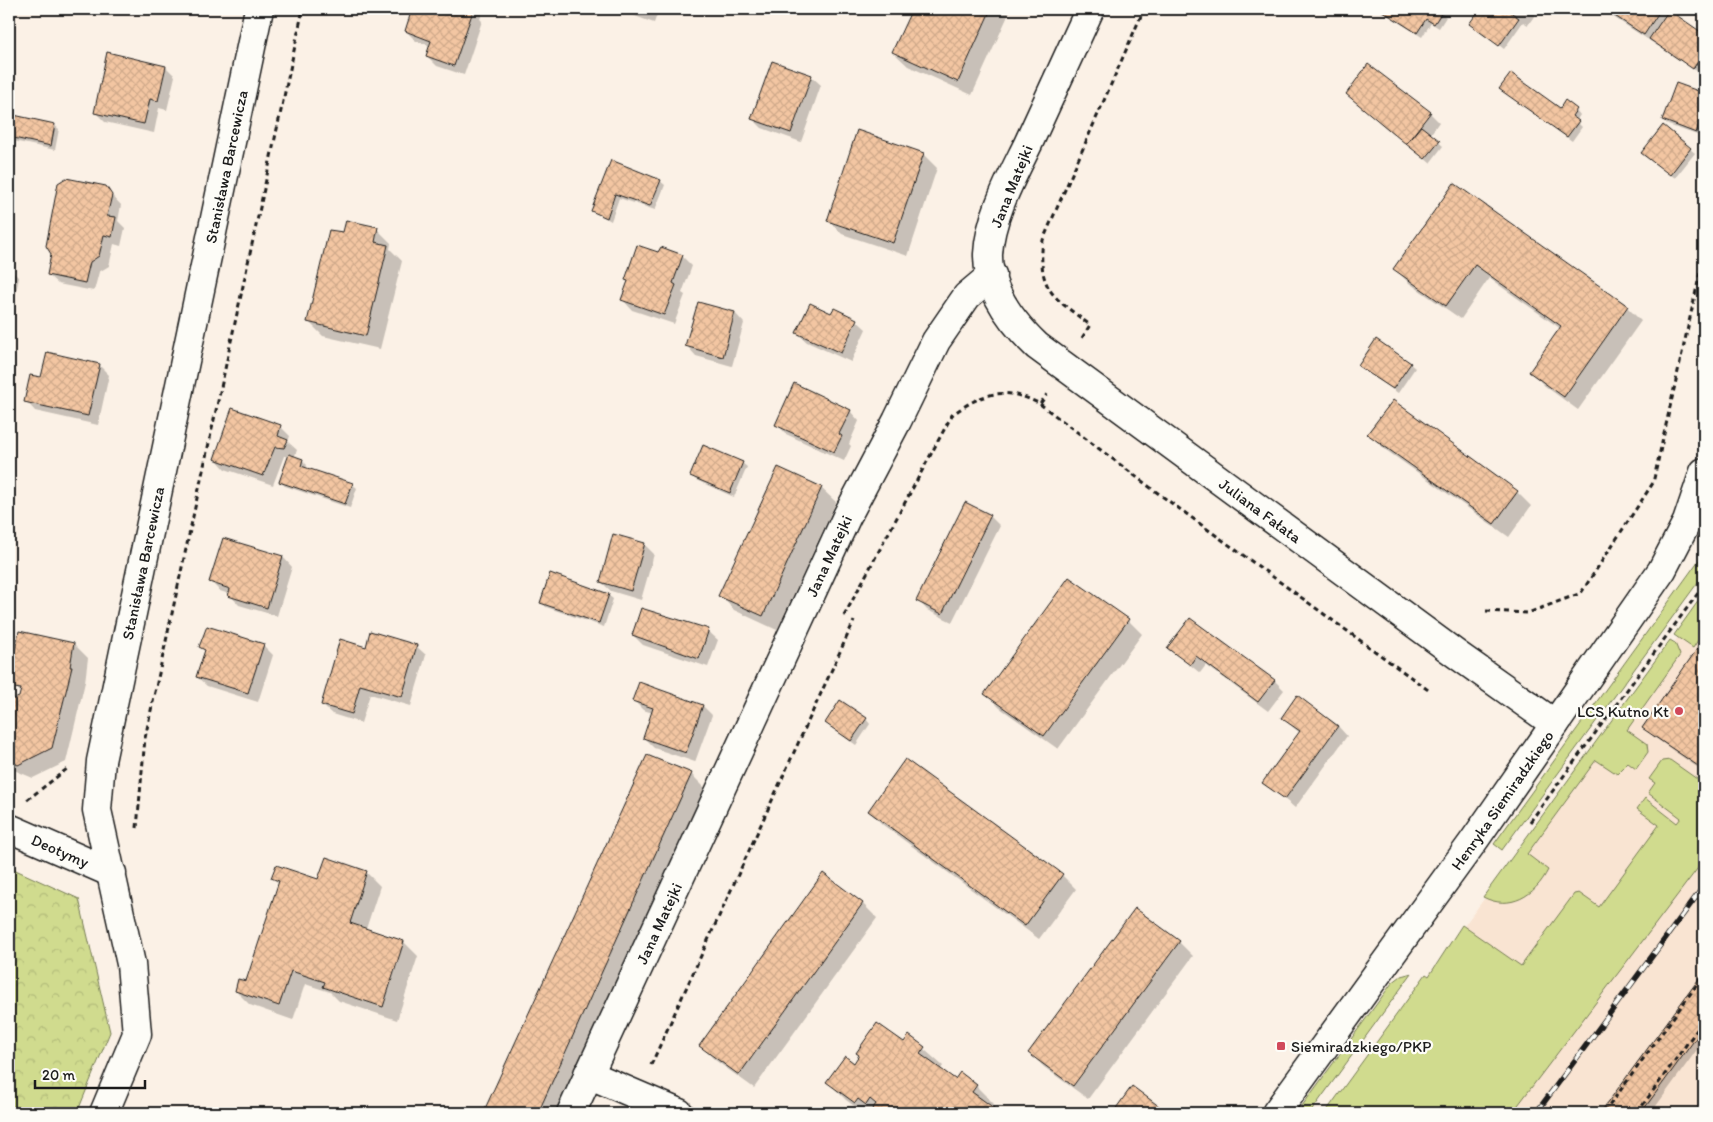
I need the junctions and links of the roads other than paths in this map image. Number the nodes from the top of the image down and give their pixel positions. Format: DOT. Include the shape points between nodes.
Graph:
graph roads {
  1 [pos="259,9"];
  2 [pos="1090,9"];
  3 [pos="992,275"];
  4 [pos="1704,472"];
  5 [pos="1696,514"];
  6 [pos="1555,724"];
  7 [pos="9,828"];
  8 [pos="112,873"];
  9 [pos="588,1074"];
  10 [pos="104,1113"];
  11 [pos="571,1113"];
  12 [pos="679,1113"];
  13 [pos="1276,1113"];
  1 -- 8 [label="street, Stanisława Barcewicza" via="101,761 97,810"];
  2 -- 3 [label="street, Jana Matejki" via="1008,186 992,232 988,255"];
  3 -- 6 [label="street, Juliana Fałata" via="1014,324 1036,346"];
  3 -- 9 [label="street, Jana Matejki" via="967,296 936,341 848,516"];
  4 -- 5 [label="street, Henryka Siemiradzkiego"];
  5 -- 6 [label="street, Henryka Siemiradzkiego" via="1662,570"];
  6 -- 13 [label="street, Henryka Siemiradzkiego"];
  7 -- 8 [label="street, Deotymy"];
  8 -- 10 [label="street, Stanisława Barcewicza" via="131,964 137,1034"];
  9 -- 11 [label="street, Jana Matejki"];
  9 -- 12 [label="street"];
}
